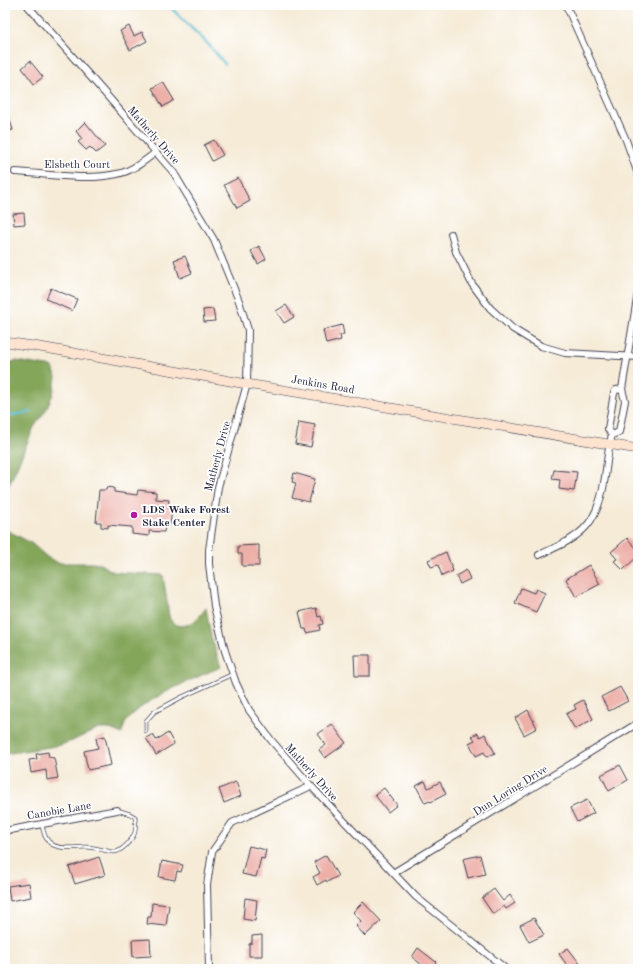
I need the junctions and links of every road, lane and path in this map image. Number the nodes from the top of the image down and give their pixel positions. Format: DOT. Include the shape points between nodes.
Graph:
graph roads {
  1 [pos="27,5"];
  2 [pos="566,5"];
  3 [pos="156,152"];
  4 [pos="15,172"];
  5 [pos="638,174"];
  6 [pos="451,234"];
  7 [pos="638,293"];
  8 [pos="5,342"];
  9 [pos="627,357"];
  10 [pos="638,357"];
  11 [pos="247,384"];
  12 [pos="622,389"];
  13 [pos="611,439"];
  14 [pos="638,449"];
  15 [pos="539,555"];
  16 [pos="233,674"];
  17 [pos="638,723"];
  18 [pos="146,731"];
  19 [pos="311,786"];
  20 [pos="117,810"];
  21 [pos="42,823"];
  22 [pos="5,831"];
  23 [pos="394,873"];
  24 [pos="209,969"];
  25 [pos="506,969"];
  1 -- 3 [label="street, Matherly Drive"];
  2 -- 5 [label="street" via="626,140"];
  3 -- 4 [label="street, Elsbeth Court" via="143,163 118,174 100,177"];
  3 -- 11 [label="street, Matherly Drive" via="174,173 201,215 230,276 248,330"];
  6 -- 9 [label="street" via="456,252 472,284 490,308 513,329 541,346 565,353"];
  7 -- 9 [label="street"];
  8 -- 11 [label="street, Jenkins Road"];
  9 -- 10 [label="street"];
  9 -- 12 [label="street"];
  11 -- 13 [label="street, Jenkins Road"];
  11 -- 16 [label="street, Matherly Drive" via="218,487 209,550 214,606"];
  12 -- 13 [label="street" via="625,401 619,432"];
  12 -- 13 [label="street" via="614,393 608,430"];
  13 -- 14 [label="street, Jenkins Road"];
  13 -- 15 [label="street" via="602,495 592,519 576,536"];
  16 -- 18 [label="lane" via="154,712 146,721"];
  16 -- 19 [label="street, Matherly Drive" via="249,710"];
  17 -- 23 [label="street, Dun Loring Drive"];
  19 -- 23 [label="street, Matherly Drive"];
  19 -- 24 [label="street" via="232,823 212,852 207,885"];
  20 -- 21 [label="street, Canobie Lane"];
  20 -- 21 [label="lane" via="135,817 136,824 134,834 120,851 88,847 60,848 47,841"];
  21 -- 22 [label="street, Canobie Lane"];
  23 -- 25 [label="street, Matherly Drive" via="416,897"];
}
